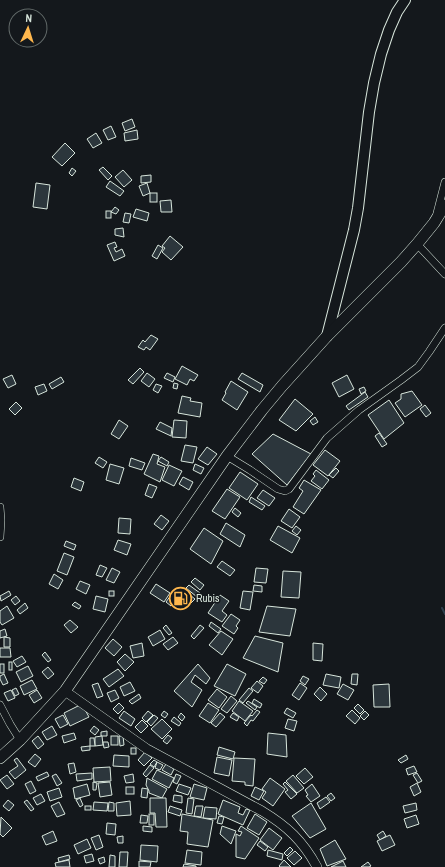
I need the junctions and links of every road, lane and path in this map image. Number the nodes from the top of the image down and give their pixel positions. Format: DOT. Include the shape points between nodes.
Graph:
graph roads {
  1 [pos="405,0"];
  2 [pos="445,182"];
  3 [pos="445,205"];
  4 [pos="434,223"];
  5 [pos="417,244"];
  6 [pos="445,274"];
  7 [pos="445,328"];
  8 [pos="326,336"];
  9 [pos="227,456"];
  10 [pos="0,507"];
  11 [pos="0,538"];
  12 [pos="65,690"];
  13 [pos="0,705"];
  14 [pos="20,740"];
  15 [pos="0,758"];
  16 [pos="317,867"];
  1 -- 8 [label="main road" via="389,30 374,83 354,230"];
  2 -- 4 [label="street"];
  3 -- 4 [label="highway"];
  4 -- 5 [label="highway"];
  5 -- 6 [label="street"];
  5 -- 8 [label="highway"];
  7 -- 9 [label="street" via="418,367 359,410 327,438 289,490 285,492 278,489"];
  8 -- 9 [label="highway" via="277,392"];
  9 -- 12 [label="highway"];
  10 -- 11 [label="street"];
  12 -- 14 [label="highway"];
  12 -- 16 [label="main road" via="147,749 277,820 306,848"];
  13 -- 14 [label="street"];
  14 -- 15 [label="highway"];
}
